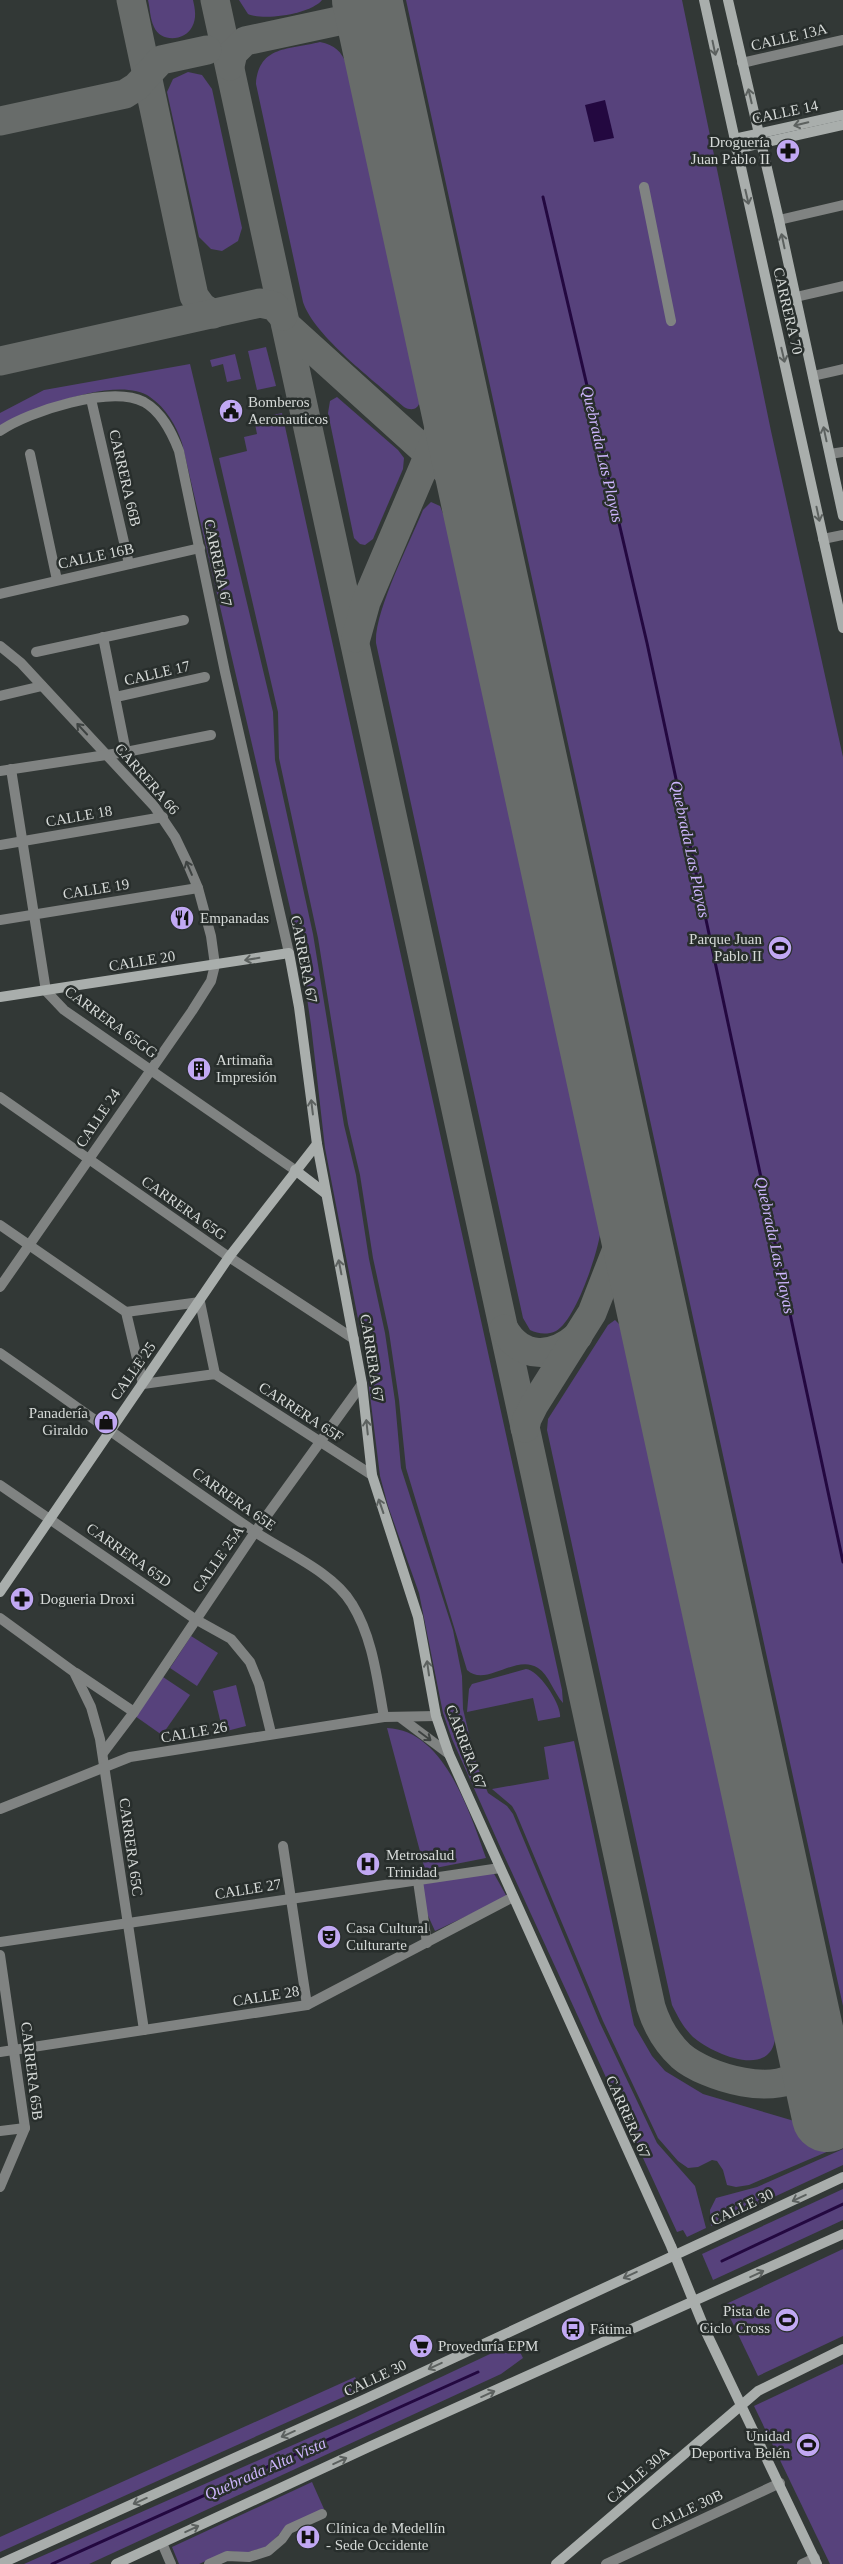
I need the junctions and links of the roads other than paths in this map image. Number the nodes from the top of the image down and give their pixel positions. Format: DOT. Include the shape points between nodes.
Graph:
graph roads {
  1 [pos="704,0"];
  2 [pos="728,0"];
  3 [pos="843,40"];
  4 [pos="742,63"];
  5 [pos="843,115"];
  6 [pos="843,125"];
  7 [pos="760,138"];
  8 [pos="735,144"];
  9 [pos="644,187"];
  10 [pos="843,206"];
  11 [pos="779,220"];
  12 [pos="843,286"];
  13 [pos="796,297"];
  14 [pos="671,321"];
  15 [pos="843,369"];
  16 [pos="813,376"];
  17 [pos="91,399"];
  18 [pos="0,431"];
  19 [pos="843,452"];
  20 [pos="30,454"];
  21 [pos="830,454"];
  22 [pos="843,516"];
  23 [pos="843,535"];
  24 [pos="824,539"];
  25 [pos="200,548"];
  26 [pos="129,564"];
  27 [pos="57,580"];
  28 [pos="0,594"];
  29 [pos="184,620"];
  30 [pos="843,628"];
  31 [pos="103,637"];
  32 [pos="0,646"];
  33 [pos="36,652"];
  34 [pos="204,677"];
  35 [pos="42,686"];
  36 [pos="0,696"];
  37 [pos="116,697"];
  38 [pos="211,735"];
  39 [pos="126,752"];
  40 [pos="107,755"];
  41 [pos="11,769"];
  42 [pos="0,770"];
  43 [pos="163,817"];
  44 [pos="23,841"];
  45 [pos="0,845"];
  46 [pos="198,888"];
  47 [pos="35,914"];
  48 [pos="0,920"];
  49 [pos="289,953"];
  50 [pos="216,965"];
  51 [pos="46,991"];
  52 [pos="0,997"];
  53 [pos="150,1069"];
  54 [pos="0,1098"];
  55 [pos="317,1144"];
  56 [pos="88,1158"];
  57 [pos="295,1170"];
  58 [pos="326,1193"];
  59 [pos="0,1226"];
  60 [pos="29,1246"];
  61 [pos="229,1258"];
  62 [pos="0,1287"];
  63 [pos="200,1302"];
  64 [pos="126,1312"];
  65 [pos="354,1339"];
  66 [pos="0,1353"];
  67 [pos="215,1374"];
  68 [pos="143,1384"];
  69 [pos="362,1384"];
  70 [pos="111,1430"];
  71 [pos="318,1442"];
  72 [pos="372,1475"];
  73 [pos="0,1485"];
  74 [pos="51,1519"];
  75 [pos="255,1532"];
  76 [pos="0,1592"];
  77 [pos="0,1618"];
  78 [pos="195,1619"];
  79 [pos="74,1672"];
  80 [pos="134,1712"];
  81 [pos="384,1716"];
  82 [pos="436,1716"];
  83 [pos="401,1718"];
  84 [pos="270,1733"];
  85 [pos="103,1753"];
  86 [pos="449,1754"];
  87 [pos="104,1766"];
  88 [pos="0,1809"];
  89 [pos="283,1846"];
  90 [pos="500,1868"];
  91 [pos="418,1881"];
  92 [pos="513,1897"];
  93 [pos="292,1898"];
  94 [pos="127,1923"];
  95 [pos="0,1942"];
  96 [pos="427,1943"];
  97 [pos="0,1955"];
  98 [pos="306,2005"];
  99 [pos="144,2030"];
  100 [pos="15,2050"];
  101 [pos="0,2052"];
  102 [pos="25,2128"];
  103 [pos="0,2131"];
  104 [pos="843,2177"];
  105 [pos="0,2187"];
  106 [pos="843,2234"];
  107 [pos="674,2254"];
  108 [pos="694,2302"];
  109 [pos="843,2349"];
  110 [pos="742,2405"];
  111 [pos="780,2483"];
  112 [pos="322,2514"];
  113 [pos="162,2543"];
  114 [pos="816,2561"];
  115 [pos="559,2563"];
  116 [pos="0,2564"];
  117 [pos="116,2564"];
  118 [pos="171,2564"];
  119 [pos="209,2564"];
  120 [pos="606,2564"];
  121 [pos="802,2564"];
  1 -- 8 [label="street, CARRERA 70, one-way"];
  2 -- 4 [label="street, CARRERA 70"];
  3 -- 4 [label="street, CALLE 13A"];
  7 -- 4 [label="street, CARRERA 70, one-way"];
  5 -- 7 [label="street, CALLE 14, one-way"];
  6 -- 7 [label="street, CALLE 14"];
  7 -- 8 [label="street, CALLE 14"];
  7 -- 11 [label="street, CARRERA 70"];
  8 -- 24 [label="street, CARRERA 70, one-way"];
  9 -- 14 [label="street"];
  10 -- 11 [label="street"];
  13 -- 11 [label="street, CARRERA 70, one-way"];
  12 -- 13 [label="street"];
  13 -- 16 [label="street, CARRERA 70"];
  15 -- 16 [label="street"];
  21 -- 16 [label="street, CARRERA 70, one-way"];
  17 -- 18 [label="street" via="71,401 17,419"];
  17 -- 25 [label="street, CARRERA 67" via="128,397 144,402 169,426 179,451"];
  17 -- 26 [label="street, CARRERA 66B"];
  19 -- 21 [label="street"];
  20 -- 27 [label="street"];
  21 -- 22 [label="street, CARRERA 70"];
  23 -- 24 [label="street"];
  24 -- 30 [label="street, CARRERA 70"];
  25 -- 26 [label="street, CALLE 16B"];
  25 -- 49 [label="street, CARRERA 67"];
  26 -- 27 [label="street, CALLE 16B"];
  27 -- 28 [label="street, CALLE 16B"];
  29 -- 31 [label="street"];
  31 -- 33 [label="street"];
  31 -- 37 [label="street"];
  32 -- 35 [label="street, CARRERA 66" via="22,663"];
  34 -- 37 [label="street, CALLE 17"];
  35 -- 36 [label="street"];
  40 -- 35 [label="street, CARRERA 66, one-way"];
  37 -- 39 [label="street"];
  38 -- 39 [label="street"];
  39 -- 40 [label="street"];
  40 -- 41 [label="street"];
  40 -- 43 [label="street, CARRERA 66"];
  41 -- 42 [label="street"];
  41 -- 44 [label="street, CARRERA 65GG"];
  43 -- 44 [label="street, CALLE 18"];
  46 -- 43 [label="street, CARRERA 66, one-way"];
  44 -- 45 [label="street, CALLE 18"];
  44 -- 47 [label="street, CARRERA 65GG"];
  46 -- 47 [label="street, CALLE 19"];
  46 -- 50 [label="street, CARRERA 66"];
  47 -- 48 [label="street, CALLE 19"];
  47 -- 51 [label="street, CARRERA 65GG"];
  49 -- 50 [label="street, CALLE 20, one-way"];
  55 -- 49 [label="street, CARRERA 67, one-way"];
  50 -- 51 [label="street, CALLE 20"];
  50 -- 53 [label="street, CALLE 24" via="192,1011"];
  51 -- 52 [label="street, CALLE 20"];
  51 -- 53 [label="street, CARRERA 65GG" via="64,1010"];
  53 -- 56 [label="street, CALLE 24"];
  53 -- 57 [label="street, CARRERA 65GG"];
  54 -- 56 [label="street, CARRERA 65G"];
  55 -- 57 [label="street, CALLE 25"];
  55 -- 58 [label="street, CARRERA 67"];
  56 -- 60 [label="street, CALLE 24"];
  56 -- 61 [label="street, CARRERA 65G"];
  57 -- 58 [label="street"];
  57 -- 61 [label="street, CALLE 25"];
  65 -- 58 [label="street, CARRERA 67, one-way"];
  59 -- 60 [label="street"];
  60 -- 62 [label="street, CALLE 24"];
  60 -- 64 [label="street"];
  61 -- 63 [label="street, CALLE 25"];
  61 -- 65 [label="street, CARRERA 65G"];
  63 -- 64 [label="street"];
  63 -- 67 [label="street"];
  63 -- 68 [label="street, CALLE 25"];
  64 -- 68 [label="street"];
  65 -- 69 [label="street, CARRERA 67"];
  66 -- 70 [label="street, CARRERA 65E"];
  67 -- 68 [label="street"];
  67 -- 71 [label="street, CARRERA 65F"];
  68 -- 70 [label="street, CALLE 25"];
  69 -- 71 [label="street, CALLE 25A"];
  72 -- 69 [label="street, CARRERA 67, one-way"];
  70 -- 74 [label="street, CALLE 25"];
  70 -- 75 [label="street, CARRERA 65E"];
  71 -- 72 [label="street, CARRERA 65F"];
  71 -- 75 [label="street, CALLE 25A"];
  82 -- 72 [label="street, CARRERA 67, one-way" via="418,1617"];
  73 -- 74 [label="street, CARRERA 65D"];
  74 -- 76 [label="street, CALLE 25"];
  74 -- 78 [label="street, CARRERA 65D"];
  75 -- 78 [label="street, CALLE 25A"];
  75 -- 81 [label="street, CARRERA 65E" via="324,1576 352,1602 369,1642"];
  77 -- 79 [label="street, CARRERA 65C"];
  78 -- 80 [label="street, CALLE 25A"];
  78 -- 84 [label="street, CARRERA 65D" via="231,1639 250,1662 259,1684"];
  79 -- 80 [label="street, CARRERA 65C"];
  79 -- 85 [label="street, CARRERA 65C" via="91,1707"];
  80 -- 85 [label="street, CALLE 25A"];
  81 -- 83 [label="street, CALLE 26"];
  81 -- 84 [label="street, CALLE 26"];
  82 -- 83 [label="street, CALLE 26"];
  82 -- 86 [label="street, CARRERA 67"];
  83 -- 86 [label="street, one-way"];
  84 -- 87 [label="street, CALLE 26" via="130,1757"];
  85 -- 87 [label="street, CARRERA 65C"];
  86 -- 90 [label="street, CARRERA 67"];
  87 -- 88 [label="street, CALLE 26"];
  87 -- 94 [label="street, CARRERA 65C"];
  89 -- 93 [label="street"];
  90 -- 91 [label="street, CALLE 27"];
  90 -- 92 [label="street, CARRERA 67"];
  91 -- 93 [label="street, CALLE 27"];
  91 -- 96 [label="street"];
  92 -- 96 [label="street, CALLE 28"];
  92 -- 107 [label="street, CARRERA 67"];
  93 -- 94 [label="street, CALLE 27"];
  93 -- 98 [label="street"];
  94 -- 95 [label="street, CALLE 27"];
  94 -- 99 [label="street, CARRERA 65C"];
  96 -- 98 [label="street, CALLE 28"];
  97 -- 100 [label="street, CARRERA 65B"];
  98 -- 99 [label="street, CALLE 28"];
  99 -- 100 [label="street, CALLE 28"];
  100 -- 101 [label="street, CALLE 28"];
  100 -- 102 [label="street, CARRERA 65B"];
  102 -- 103 [label="street"];
  102 -- 105 [label="street, CARRERA 65B"];
  104 -- 107 [label="street, CALLE 30, one-way"];
  108 -- 106 [label="street, one-way"];
  107 -- 108 [label="street"];
  107 -- 116 [label="street, CALLE 30, one-way" via="363,2400"];
  108 -- 110 [label="street"];
  113 -- 108 [label="street, one-way"];
  109 -- 110 [label="street, CALLE 30A" via="774,2382"];
  110 -- 111 [label="street"];
  110 -- 115 [label="street, CALLE 30A"];
  111 -- 114 [label="street"];
  111 -- 120 [label="street, CALLE 30B"];
  112 -- 119 [label="street" via="289,2529 268,2551 249,2557 227,2556"];
  113 -- 117 [label="street"];
  113 -- 118 [label="street"];
  114 -- 121 [label="street"];
}
